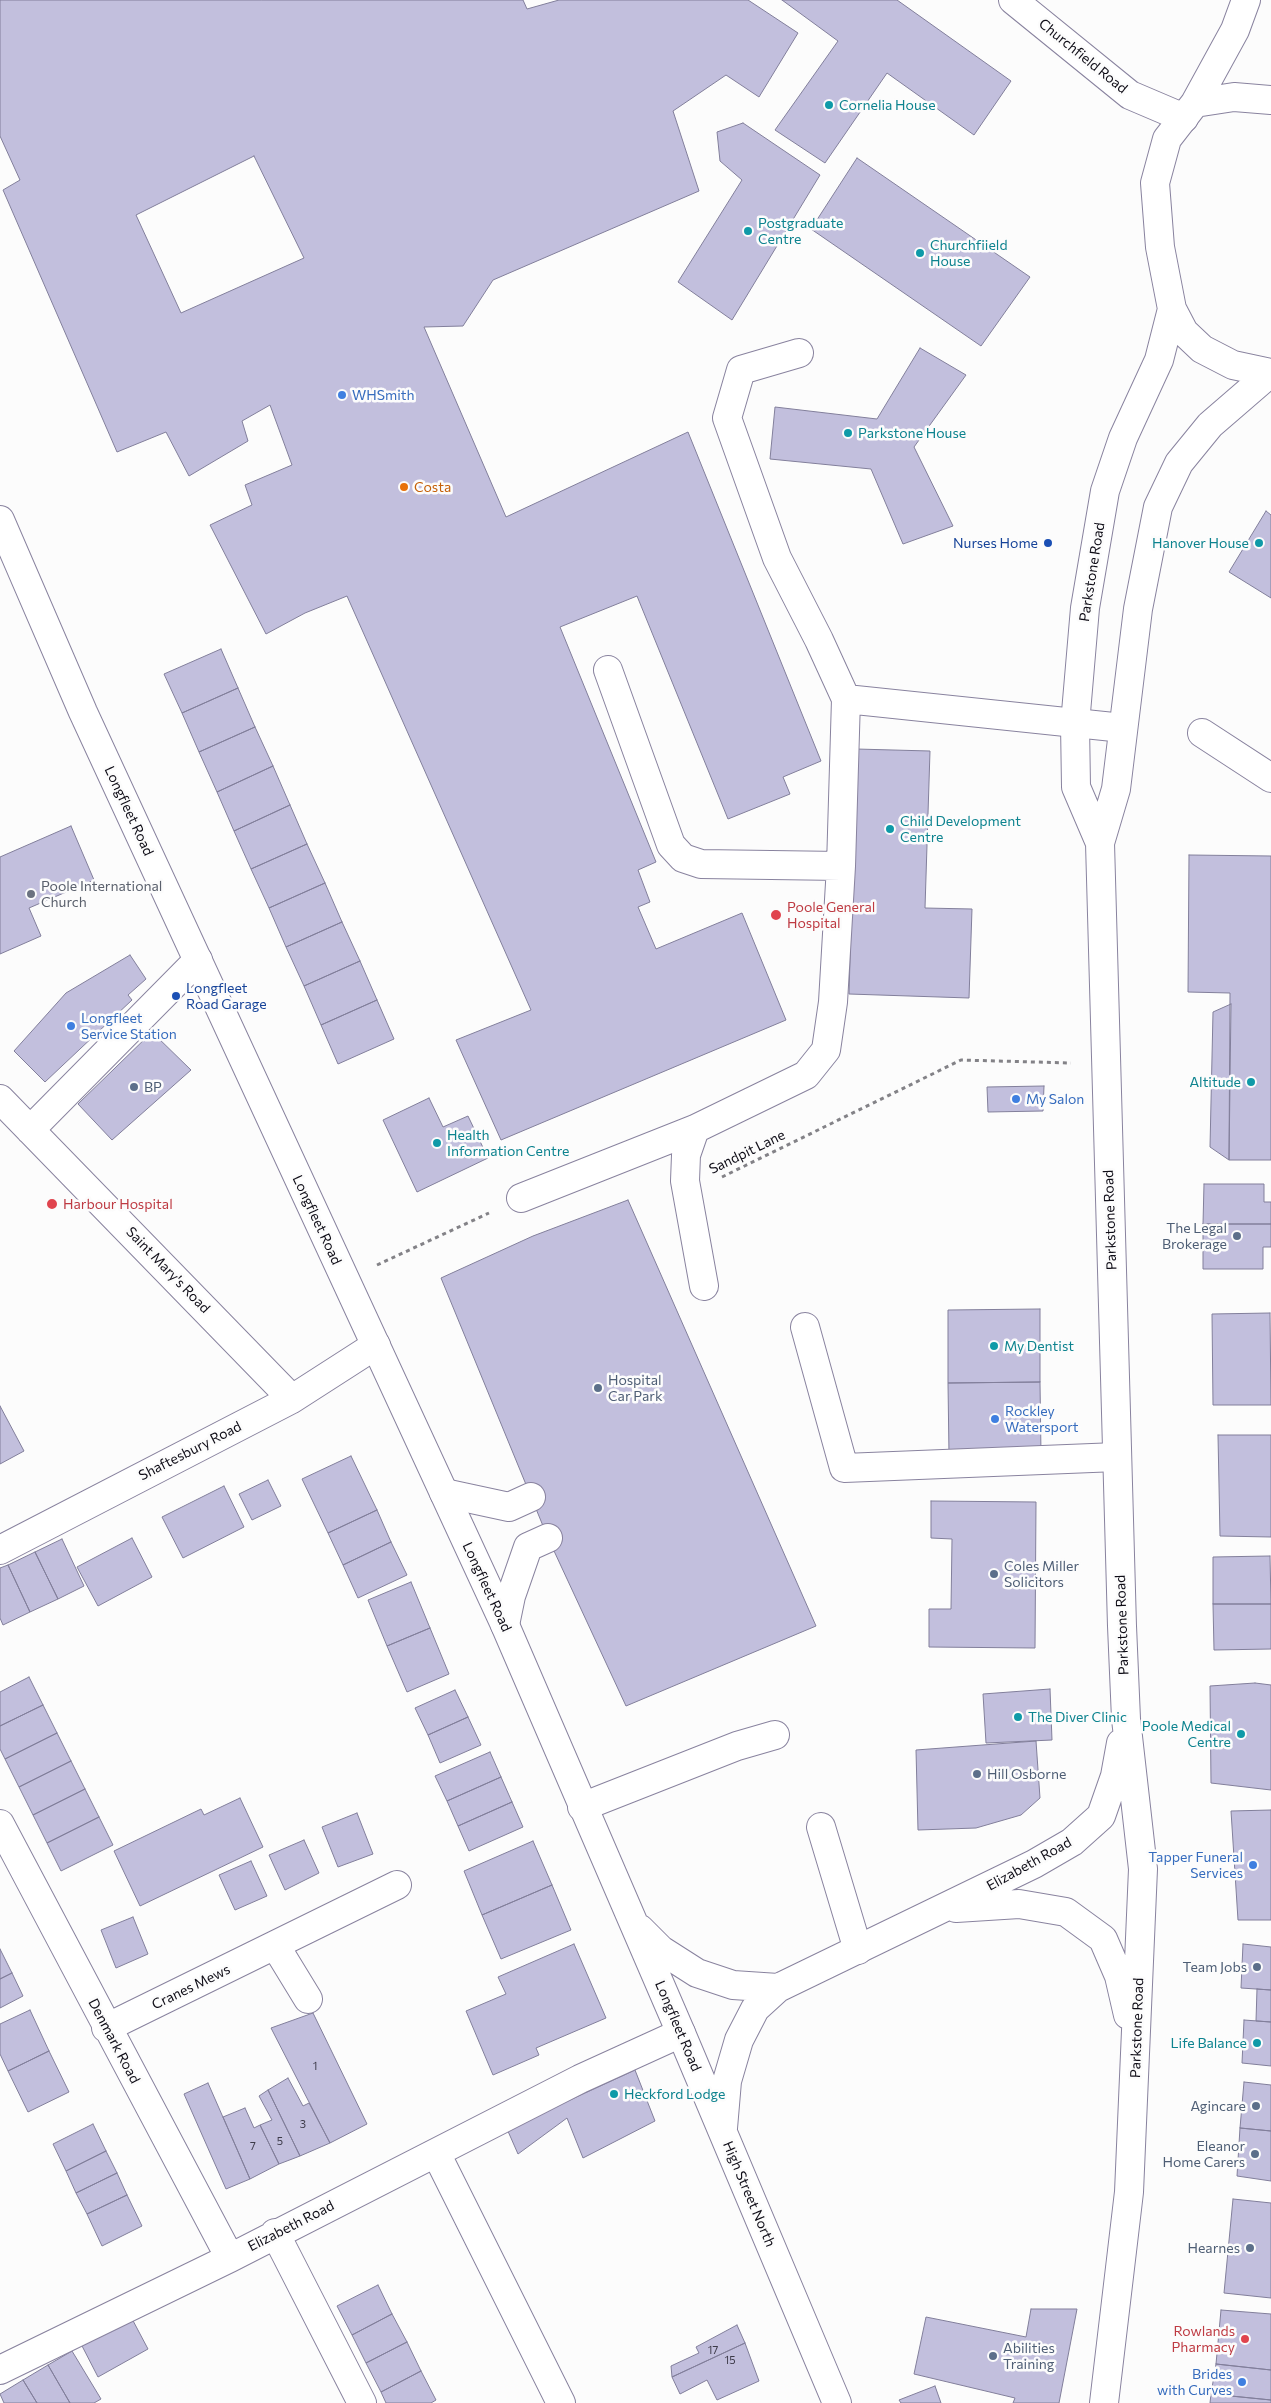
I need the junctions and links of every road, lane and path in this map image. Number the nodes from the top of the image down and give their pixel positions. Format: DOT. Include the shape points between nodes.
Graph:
graph roads {
  1 [pos="1013,0"];
  2 [pos="1246,0"];
  3 [pos="1271,100"];
  4 [pos="1190,111"];
  5 [pos="1172,309"];
  6 [pos="799,353"];
  7 [pos="1270,373"];
  8 [pos="0,520"];
  9 [pos="608,670"];
  10 [pos="846,699"];
  11 [pos="1076,724"];
  12 [pos="1123,728"];
  13 [pos="1202,733"];
  14 [pos="1271,778"];
  15 [pos="1100,844"];
  16 [pos="841,866"];
  17 [pos="198,960"];
  18 [pos="1105,1064"];
  19 [pos="0,1099"];
  20 [pos="695,1129"];
  21 [pos="30,1130"];
  22 [pos="685,1181"];
  23 [pos="521,1198"];
  24 [pos="345,1280"];
  25 [pos="704,1286"];
  26 [pos="805,1327"];
  27 [pos="376,1345"];
  28 [pos="292,1399"];
  29 [pos="1117,1457"];
  30 [pos="444,1493"];
  31 [pos="531,1498"];
  32 [pos="548,1538"];
  33 [pos="0,1550"];
  34 [pos="505,1625"];
  35 [pos="1126,1719"];
  36 [pos="775,1735"];
  37 [pos="582,1807"];
  38 [pos="0,1824"];
  39 [pos="822,1828"];
  40 [pos="397,1886"];
  41 [pos="942,1909"];
  42 [pos="632,1921"];
  43 [pos="275,1945"];
  44 [pos="858,1950"];
  45 [pos="778,1988"];
  46 [pos="308,1999"];
  47 [pos="106,2028"];
  48 [pos="681,2032"];
  49 [pos="1136,2048"];
  50 [pos="723,2132"];
  51 [pos="436,2152"];
  52 [pos="276,2233"];
  53 [pos="230,2258"];
  54 [pos="0,2370"];
  55 [pos="362,2403"];
  56 [pos="561,2403"];
  57 [pos="837,2403"];
  58 [pos="1104,2403"];
  1 -- 4 [label="main road, Churchfield Road" via="1130,94"];
  2 -- 4 [label="main road" via="1235,30"];
  3 -- 4 [label="main road" via="1234,97"];
  4 -- 5 [label="main road" via="1167,140 1154,183 1160,247"];
  5 -- 7 [label="main road" via="1184,332 1202,349 1233,365"];
  5 -- 11 [label="main road, Parkstone Road" via="1159,360 1123,438 1105,492 1085,608"];
  6 -- 10 [label="main road" via="741,370 727,418 777,558"];
  7 -- 12 [label="main road, Parkstone Road" via="1210,425 1179,463 1158,508 1138,609"];
  8 -- 17 [label="main road, Longfleet Road" via="62,666"];
  9 -- 16 [label="main road" via="671,845 683,858 701,864"];
  10 -- 11 [label="main road"];
  10 -- 16 [label="main road"];
  11 -- 12 [label="main road"];
  11 -- 15 [label="main road, Parkstone Road" via="1076,787"];
  12 -- 15 [label="main road, Parkstone Road" via="1116,789"];
  13 -- 14 [label="main road"];
  15 -- 18 [label="main road, Parkstone Road"];
  16 -- 20 [label="main road" via="833,1002 826,1050 806,1075"];
  17 -- 21 [label="main road"];
  17 -- 24 [label="main road, Longfleet Road"];
  18 -- 22 [label="path, Sandpit Lane" via="961,1060 706,1185"];
  18 -- 29 [label="main road, Parkstone Road"];
  19 -- 21 [label="main road, Saint Mary's Road"];
  20 -- 22 [label="main road" via="686,1155"];
  20 -- 23 [label="main road"];
  21 -- 28 [label="main road, Saint Mary's Road"];
  22 -- 25 [label="main road"];
  23 -- 24 [label="path"];
  24 -- 27 [label="main road, Longfleet Road"];
  26 -- 29 [label="main road" via="844,1468"];
  27 -- 28 [label="main road, Shaftesbury Road"];
  27 -- 30 [label="main road, Longfleet Road"];
  28 -- 33 [label="main road, Shaftesbury Road"];
  29 -- 35 [label="main road, Parkstone Road"];
  30 -- 31 [label="main road" via="509,1507"];
  30 -- 34 [label="main road, Longfleet Road"];
  32 -- 34 [label="main road" via="528,1547"];
  34 -- 37 [label="main road, Longfleet Road"];
  35 -- 41 [label="main road, Elizabeth Road" via="1115,1776 1101,1816 1072,1842"];
  35 -- 49 [label="main road, Parkstone Road" via="1143,1869"];
  36 -- 37 [label="main road" via="737,1746"];
  37 -- 42 [label="main road, Longfleet Road"];
  38 -- 47 [label="main road, Denmark Road"];
  39 -- 44 [label="main road"];
  40 -- 43 [label="main road, Cranes Mews"];
  41 -- 44 [label="main road, Elizabeth Road"];
  41 -- 49 [label="main road, Elizabeth Road" via="1019,1904 1066,1912 1103,1939 1119,1976"];
  42 -- 45 [label="main road, Longfleet Road" via="661,1950 697,1973 733,1986"];
  42 -- 48 [label="main road, Longfleet Road"];
  43 -- 46 [label="main road"];
  43 -- 47 [label="main road, Cranes Mews"];
  44 -- 45 [label="main road, Elizabeth Road"];
  45 -- 50 [label="main road, High Street North" via="754,2009 739,2040 727,2080"];
  47 -- 53 [label="main road, Denmark Road"];
  48 -- 50 [label="main road, Longfleet Road"];
  48 -- 51 [label="main road, Elizabeth Road"];
  49 -- 58 [label="main road, Parkstone Road" via="1129,2192"];
  50 -- 57 [label="main road, High Street North"];
  51 -- 52 [label="main road, Elizabeth Road"];
  51 -- 56 [label="main road"];
  52 -- 53 [label="main road, Elizabeth Road"];
  52 -- 55 [label="main road"];
  53 -- 54 [label="main road, Elizabeth Road"];
}
